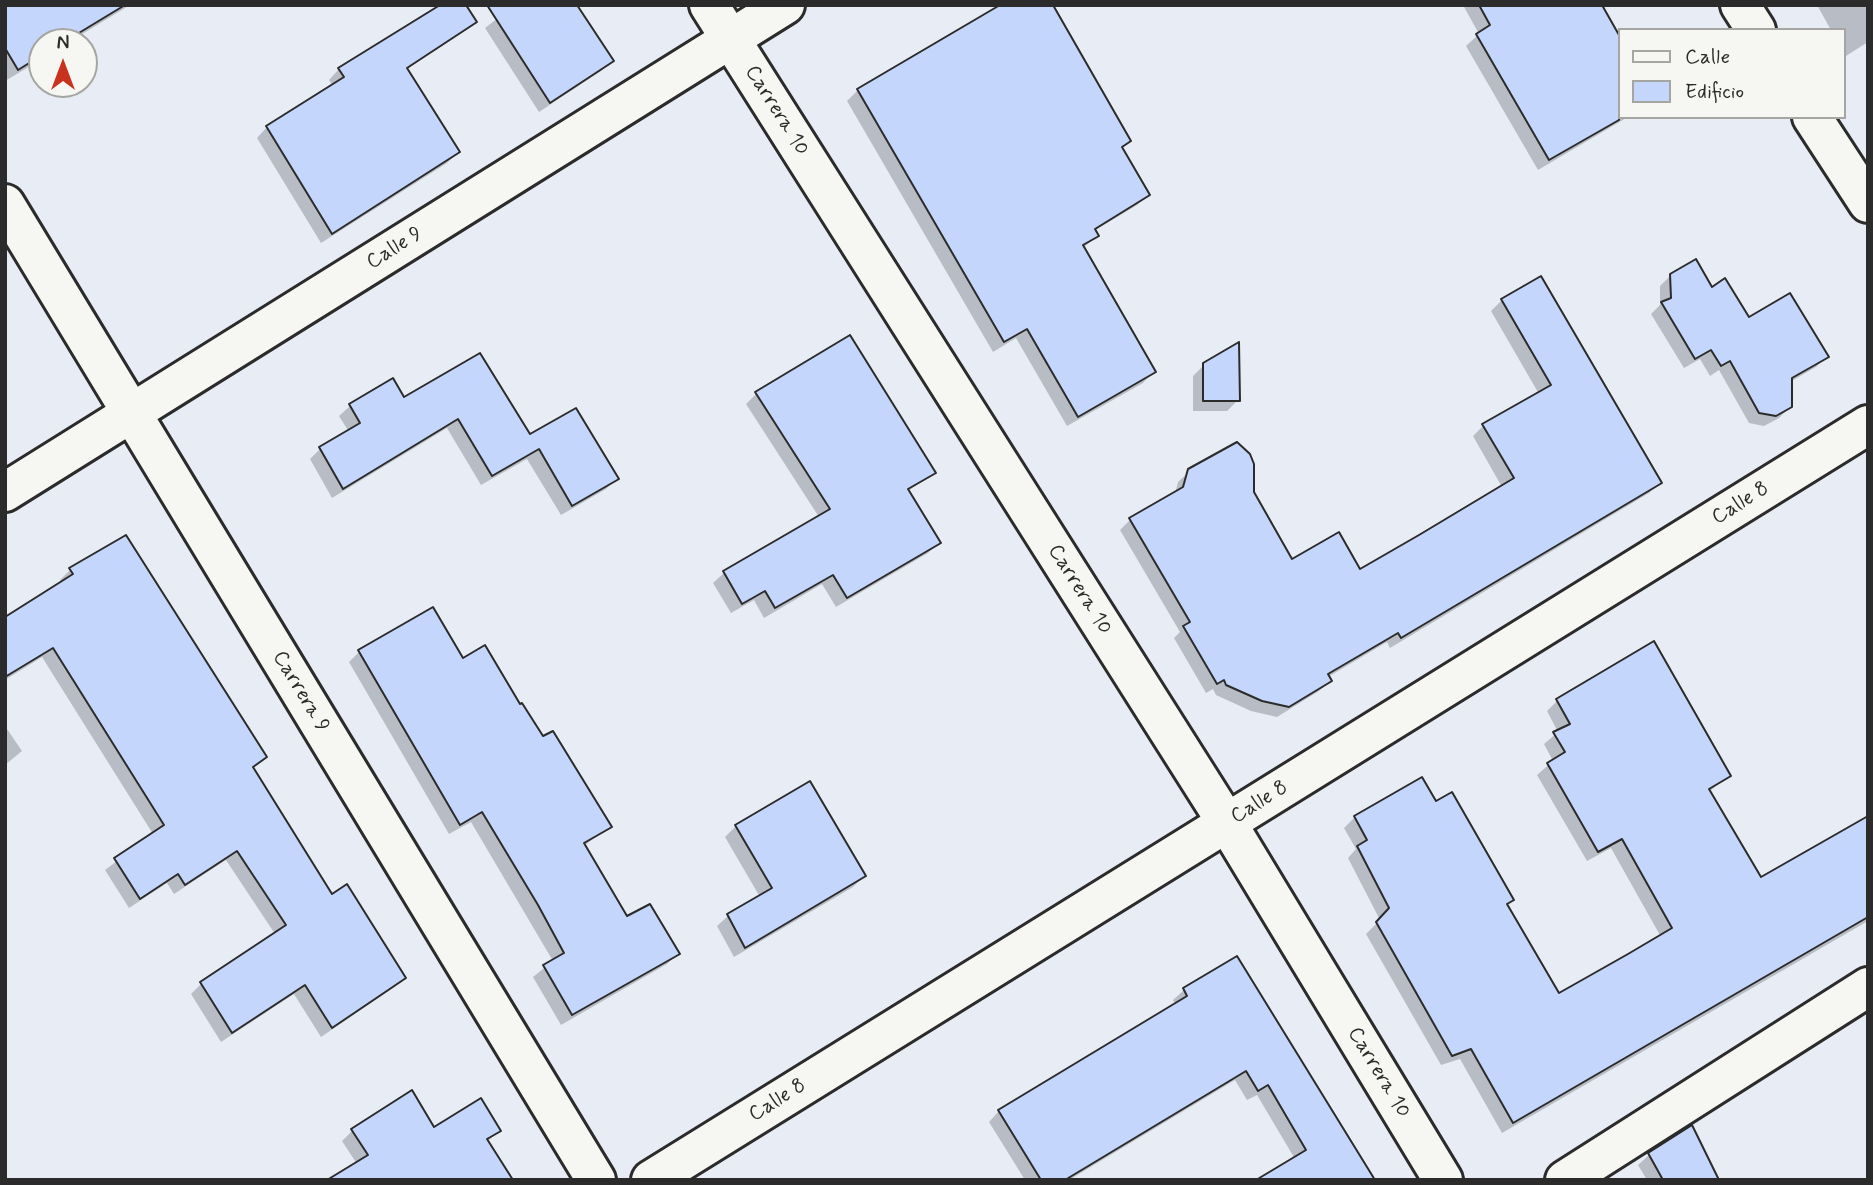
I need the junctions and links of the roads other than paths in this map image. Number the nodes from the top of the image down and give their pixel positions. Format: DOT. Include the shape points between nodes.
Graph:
graph roads {
  1 [pos="709,5"];
  2 [pos="785,5"];
  3 [pos="1740,5"];
  4 [pos="1755,28"];
  5 [pos="729,37"];
  6 [pos="1813,119"];
  7 [pos="1868,203"];
  8 [pos="5,204"];
  9 [pos="132,415"];
  10 [pos="1868,425"];
  11 [pos="5,492"];
  12 [pos="1227,823"];
  13 [pos="1868,987"];
  14 [pos="596,1180"];
  15 [pos="651,1180"];
  16 [pos="1443,1180"];
  17 [pos="1565,1180"];
  1 -- 5 [label="street, Carrera 10"];
  2 -- 5 [label="street, Calle 9"];
  3 -- 4 [label="street"];
  5 -- 9 [label="street, Calle 9"];
  5 -- 12 [label="street, Carrera 10"];
  6 -- 7 [label="street"];
  8 -- 9 [label="street, Carrera 9"];
  9 -- 11 [label="street, Calle 9"];
  9 -- 14 [label="street, Carrera 9"];
  10 -- 12 [label="street, Calle 8"];
  12 -- 15 [label="street, Calle 8"];
  12 -- 16 [label="street, Carrera 10"];
  13 -- 17 [label="street"];
}
